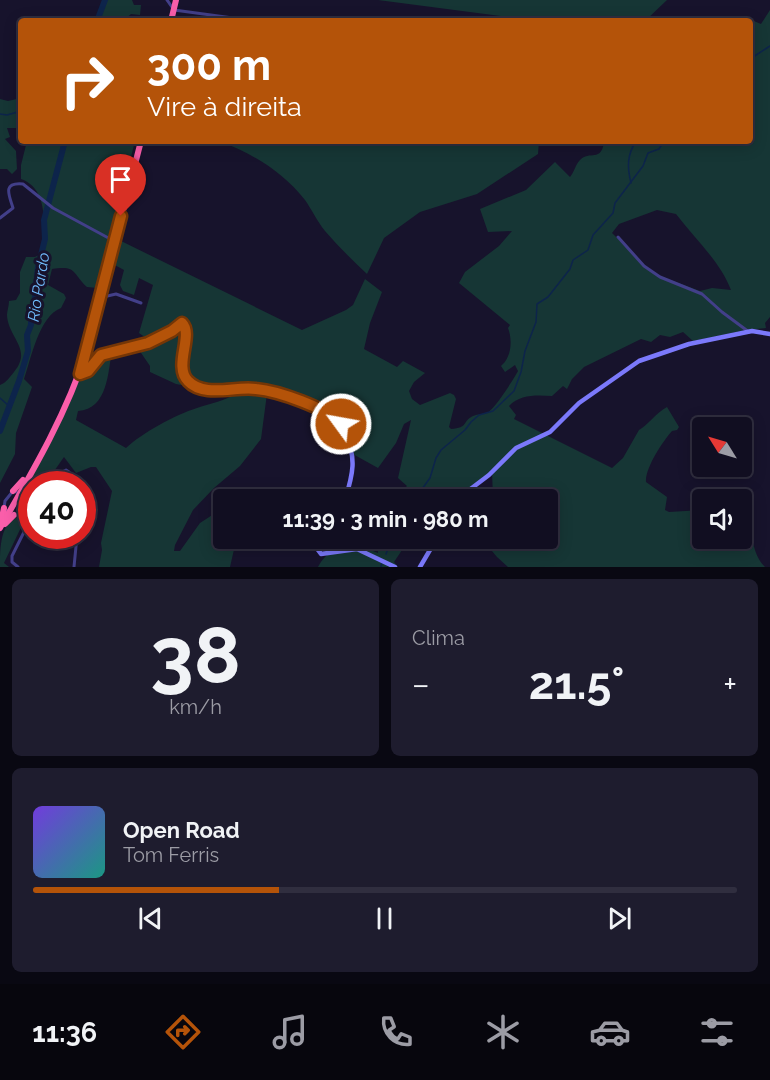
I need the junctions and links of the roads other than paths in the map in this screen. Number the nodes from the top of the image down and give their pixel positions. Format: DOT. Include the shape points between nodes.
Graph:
graph roads {
  1 [pos="167,0"];
  2 [pos="176,0"];
  3 [pos="174,10"];
  4 [pos="172,18"];
  5 [pos="233,18"];
  6 [pos="140,144"];
  7 [pos="0,218"];
  8 [pos="618,237"];
  9 [pos="114,241"];
  10 [pos="101,298"];
  11 [pos="141,303"];
  12 [pos="748,332"];
  13 [pos="770,334"];
  14 [pos="80,374"];
  15 [pos="31,471"];
  16 [pos="348,489"];
  17 [pos="471,489"];
  18 [pos="18,501"];
  19 [pos="18,501"];
  20 [pos="12,512"];
  21 [pos="18,514"];
  22 [pos="0,527"];
  23 [pos="18,544"];
  24 [pos="76,549"];
  25 [pos="317,549"];
  26 [pos="357,549"];
  27 [pos="357,549"];
  28 [pos="431,549"];
  29 [pos="18,567"];
  30 [pos="74,567"];
  31 [pos="395,567"];
  32 [pos="420,567"];
  1 -- 3 [label="street"];
  2 -- 3 [label="highway"];
  3 -- 4 [label="highway"];
  3 -- 5 [label="street"];
  6 -- 9 [label="highway"];
  7 -- 9 [label="street" via="12,209 7,193 20,183 53,208"];
  8 -- 12 [label="street" via="644,266 702,294"];
  9 -- 10 [label="highway"];
  10 -- 11 [label="street" via="116,294"];
  10 -- 14 [label="highway"];
  12 -- 13 [label="street"];
  12 -- 17 [label="street" via="685,345 636,363 569,411 550,432 514,450"];
  14 -- 15 [label="highway"];
  14 -- 16 [label="street" via="88,371 101,355 148,343 182,323 186,330 183,371 194,385 209,390 269,391 340,422 354,463"];
  18 -- 20 [label="highway"];
  19 -- 20 [label="street"];
  20 -- 21 [label="street"];
  20 -- 22 [label="highway"];
  23 -- 29 [label="street" via="12,562"];
  24 -- 30 [label="street"];
  25 -- 26 [label="street" via="321,554"];
  27 -- 31 [label="street"];
  28 -- 32 [label="street"];
}
